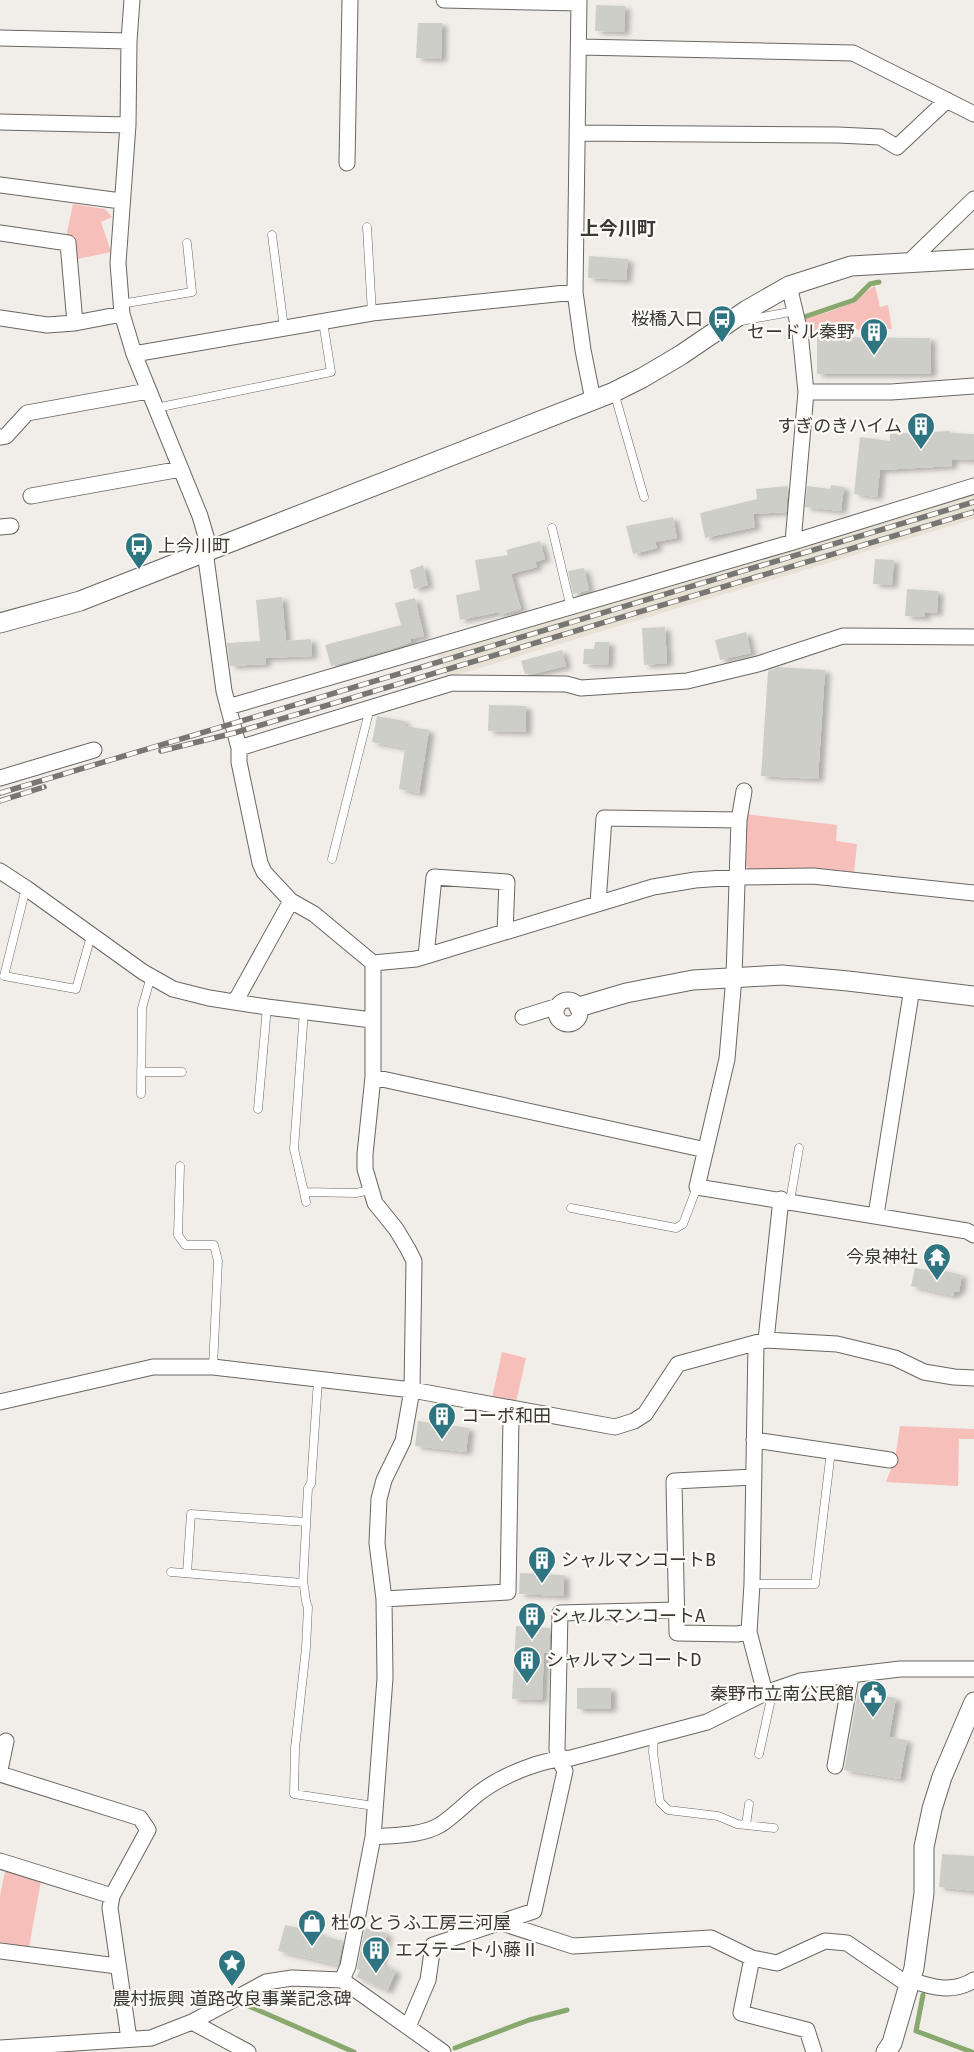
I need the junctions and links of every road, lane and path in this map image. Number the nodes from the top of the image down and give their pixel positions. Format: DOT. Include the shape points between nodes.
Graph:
graph roads {
  1 [pos="132,0"];
  2 [pos="350,0"];
  3 [pos="444,0"];
  4 [pos="579,2"];
  5 [pos="0,38"];
  6 [pos="129,41"];
  7 [pos="580,47"];
  8 [pos="947,100"];
  9 [pos="974,114"];
  10 [pos="0,122"];
  11 [pos="128,125"];
  12 [pos="577,133"];
  13 [pos="347,163"];
  14 [pos="0,185"];
  15 [pos="974,200"];
  16 [pos="121,201"];
  17 [pos="367,227"];
  18 [pos="0,233"];
  19 [pos="272,235"];
  20 [pos="187,244"];
  21 [pos="974,258"];
  22 [pos="908,263"];
  23 [pos="790,286"];
  24 [pos="575,292"];
  25 [pos="122,309"];
  26 [pos="795,311"];
  27 [pos="372,313"];
  28 [pos="0,318"];
  29 [pos="324,322"];
  30 [pos="729,322"];
  31 [pos="76,323"];
  32 [pos="284,328"];
  33 [pos="134,354"];
  34 [pos="974,386"];
  35 [pos="148,391"];
  36 [pos="614,392"];
  37 [pos="806,392"];
  38 [pos="593,400"];
  39 [pos="156,408"];
  40 [pos="0,437"];
  41 [pos="181,469"];
  42 [pos="974,486"];
  43 [pos="31,496"];
  44 [pos="644,497"];
  45 [pos="552,528"];
  46 [pos="793,542"];
  47 [pos="208,550"];
  48 [pos="571,608"];
  49 [pos="0,623"];
  50 [pos="974,637"];
  51 [pos="228,708"];
  52 [pos="370,708"];
  53 [pos="239,748"];
  54 [pos="94,750"];
  55 [pos="0,778"];
  56 [pos="744,791"];
  57 [pos="739,820"];
  58 [pos="332,859"];
  59 [pos="0,872"];
  60 [pos="738,877"];
  61 [pos="26,888"];
  62 [pos="974,893"];
  63 [pos="291,901"];
  64 [pos="598,903"];
  65 [pos="505,932"];
  66 [pos="91,936"];
  67 [pos="426,956"];
  68 [pos="373,962"];
  69 [pos="151,976"];
  70 [pos="734,977"];
  71 [pos="912,988"];
  72 [pos="974,996"];
  73 [pos="235,1002"];
  74 [pos="266,1007"];
  75 [pos="579,1007"];
  76 [pos="304,1011"];
  77 [pos="523,1016"];
  78 [pos="372,1020"];
  79 [pos="141,1072"];
  80 [pos="182,1072"];
  81 [pos="373,1076"];
  82 [pos="141,1094"];
  83 [pos="258,1109"];
  84 [pos="799,1148"];
  85 [pos="706,1150"];
  86 [pos="180,1166"];
  87 [pos="697,1187"];
  88 [pos="370,1190"];
  89 [pos="304,1192"];
  90 [pos="785,1200"];
  91 [pos="306,1202"];
  92 [pos="571,1208"];
  93 [pos="876,1215"];
  94 [pos="974,1235"];
  95 [pos="761,1341"];
  96 [pos="214,1367"];
  97 [pos="974,1378"];
  98 [pos="318,1380"];
  99 [pos="412,1390"];
  100 [pos="0,1402"];
  101 [pos="511,1418"];
  102 [pos="754,1440"];
  103 [pos="831,1452"];
  104 [pos="890,1460"];
  105 [pos="754,1477"];
  106 [pos="306,1522"];
  107 [pos="171,1572"];
  108 [pos="187,1573"];
  109 [pos="303,1583"];
  110 [pos="752,1584"];
  111 [pos="384,1599"];
  112 [pos="676,1610"];
  113 [pos="749,1632"];
  114 [pos="974,1669"];
  115 [pos="851,1676"];
  116 [pos="769,1691"];
  117 [pos="974,1702"];
  118 [pos="654,1737"];
  119 [pos="6,1741"];
  120 [pos="759,1754"];
  121 [pos="558,1758"];
  122 [pos="835,1766"];
  123 [pos="0,1772"];
  124 [pos="749,1804"];
  125 [pos="374,1806"];
  126 [pos="746,1825"];
  127 [pos="774,1828"];
  128 [pos="373,1837"];
  129 [pos="0,1861"];
  130 [pos="112,1896"];
  131 [pos="502,1923"];
  132 [pos="0,1951"];
  133 [pos="752,1958"];
  134 [pos="117,1966"];
  135 [pos="342,1980"];
  136 [pos="974,1980"];
  137 [pos="910,1983"];
  138 [pos="192,2022"];
  139 [pos="408,2027"];
  140 [pos="129,2039"];
  141 [pos="0,2048"];
  142 [pos="248,2052"];
  143 [pos="443,2052"];
  144 [pos="814,2052"];
  145 [pos="886,2052"];
  1 -- 6 [label="street"];
  2 -- 13 [label="street"];
  3 -- 4 [label="street"];
  4 -- 7 [label="street"];
  5 -- 6 [label="street"];
  6 -- 11 [label="street"];
  7 -- 8 [label="street" via="853,53"];
  7 -- 12 [label="street"];
  8 -- 9 [label="street"];
  8 -- 12 [label="street" via="898,147 880,137 838,135"];
  10 -- 11 [label="street"];
  11 -- 16 [label="street"];
  12 -- 24 [label="street"];
  14 -- 16 [label="street"];
  15 -- 22 [label="street"];
  16 -- 25 [label="street" via="118,263"];
  17 -- 27 [label="lane"];
  18 -- 31 [label="street" via="68,244"];
  19 -- 32 [label="lane"];
  20 -- 25 [label="lane" via="192,292"];
  21 -- 22 [label="street"];
  22 -- 23 [label="street" via="852,266"];
  23 -- 26 [label="street"];
  23 -- 30 [label="street"];
  24 -- 27 [label="street"];
  24 -- 38 [label="street"];
  25 -- 31 [label="street"];
  25 -- 33 [label="street"];
  26 -- 30 [label="lane"];
  26 -- 37 [label="street"];
  27 -- 29 [label="street"];
  28 -- 31 [label="street" via="47,325"];
  29 -- 32 [label="street"];
  29 -- 39 [label="lane" via="331,372"];
  30 -- 36 [label="street" via="681,355"];
  32 -- 33 [label="street"];
  33 -- 35 [label="street"];
  34 -- 37 [label="street" via="892,392"];
  35 -- 39 [label="street"];
  35 -- 40 [label="street" via="27,413 6,436"];
  36 -- 38 [label="street"];
  36 -- 44 [label="lane"];
  37 -- 46 [label="street"];
  38 -- 47 [label="street"];
  39 -- 41 [label="street"];
  41 -- 43 [label="street"];
  41 -- 47 [label="street" via="200,516"];
  42 -- 46 [label="street"];
  45 -- 48 [label="lane"];
  46 -- 48 [label="street"];
  47 -- 49 [label="street" via="80,602"];
  47 -- 51 [label="street"];
  48 -- 51 [label="street"];
  50 -- 52 [label="street" via="843,636 758,664 687,681 581,688 566,684 452,683"];
  51 -- 53 [label="street"];
  52 -- 53 [label="street"];
  52 -- 58 [label="lane"];
  53 -- 63 [label="street" via="239,762 260,863"];
  54 -- 55 [label="street"];
  56 -- 57 [label="street"];
  57 -- 60 [label="street"];
  57 -- 64 [label="street" via="604,818"];
  59 -- 61 [label="street"];
  60 -- 62 [label="street" via="813,876"];
  60 -- 64 [label="street" via="653,887"];
  60 -- 70 [label="street"];
  61 -- 66 [label="street"];
  61 -- 66 [label="lane" via="4,976 76,989"];
  63 -- 68 [label="street" via="314,914"];
  63 -- 73 [label="street"];
  64 -- 65 [label="street"];
  65 -- 67 [label="street"];
  65 -- 67 [label="street" via="507,882 434,878"];
  66 -- 69 [label="street"];
  67 -- 68 [label="street"];
  68 -- 78 [label="street"];
  69 -- 73 [label="street" via="181,991"];
  69 -- 79 [label="lane" via="142,1008"];
  70 -- 71 [label="street" via="782,975"];
  70 -- 75 [label="street" via="648,988"];
  70 -- 85 [label="street" via="727,1059"];
  71 -- 72 [label="street"];
  71 -- 93 [label="street"];
  73 -- 74 [label="street"];
  74 -- 76 [label="street"];
  74 -- 83 [label="lane"];
  75 -- 77 [label="street" via="576,1002 568,1000"];
  76 -- 78 [label="street"];
  76 -- 89 [label="lane" via="294,1149"];
  78 -- 81 [label="street"];
  79 -- 80 [label="lane"];
  79 -- 82 [label="lane"];
  81 -- 85 [label="street"];
  81 -- 88 [label="street" via="365,1154"];
  84 -- 90 [label="lane"];
  85 -- 87 [label="street"];
  86 -- 96 [label="lane" via="178,1235 185,1245 214,1245 218,1261"];
  87 -- 90 [label="street"];
  87 -- 92 [label="lane" via="684,1224 676,1228"];
  88 -- 89 [label="lane" via="356,1193"];
  88 -- 99 [label="street" via="374,1203 396,1229 414,1261"];
  89 -- 91 [label="lane"];
  90 -- 93 [label="street"];
  90 -- 95 [label="street"];
  93 -- 94 [label="street" via="967,1231"];
  95 -- 97 [label="street" via="837,1344 895,1358 924,1372"];
  95 -- 99 [label="street" via="678,1364 646,1414 615,1427"];
  95 -- 102 [label="street"];
  96 -- 98 [label="street"];
  96 -- 100 [label="street" via="153,1367"];
  98 -- 99 [label="street"];
  98 -- 106 [label="lane"];
  99 -- 111 [label="street" via="402,1441 379,1499 377,1543"];
  101 -- 111 [label="street" via="508,1592"];
  102 -- 103 [label="street"];
  102 -- 105 [label="street"];
  103 -- 104 [label="street"];
  103 -- 110 [label="lane" via="815,1584"];
  105 -- 110 [label="street"];
  105 -- 112 [label="street" via="674,1481"];
  106 -- 108 [label="lane" via="192,1514"];
  106 -- 109 [label="lane"];
  107 -- 108 [label="lane"];
  108 -- 109 [label="lane"];
  109 -- 125 [label="lane" via="308,1607 294,1748 294,1794"];
  110 -- 113 [label="street"];
  111 -- 125 [label="street" via="384,1678"];
  112 -- 113 [label="street" via="677,1633"];
  112 -- 121 [label="street" via="560,1613"];
  113 -- 116 [label="street"];
  114 -- 115 [label="street" via="900,1669"];
  115 -- 116 [label="street" via="800,1681"];
  115 -- 122 [label="street"];
  116 -- 118 [label="street" via="707,1722"];
  116 -- 120 [label="lane"];
  117 -- 137 [label="street" via="932,1809 924,1847 924,1893"];
  118 -- 121 [label="street" via="571,1758"];
  118 -- 126 [label="lane" via="660,1802 668,1810 718,1816"];
  119 -- 123 [label="street"];
  121 -- 128 [label="street" via="511,1774 481,1791 440,1825 412,1834"];
  121 -- 131 [label="street" via="565,1771 534,1911"];
  123 -- 130 [label="street" via="140,1818 148,1830"];
  124 -- 126 [label="lane"];
  125 -- 128 [label="street"];
  126 -- 127 [label="lane"];
  128 -- 135 [label="street" via="348,1966"];
  129 -- 130 [label="street"];
  130 -- 134 [label="street" via="110,1908"];
  131 -- 133 [label="street" via="572,1946 711,1938"];
  131 -- 139 [label="street" via="433,1945 428,1980"];
  132 -- 134 [label="street"];
  133 -- 137 [label="street" via="777,1963 825,1941 847,1944"];
  133 -- 144 [label="street" via="741,2013 807,2030"];
  134 -- 140 [label="street"];
  135 -- 138 [label="street" via="292,1978 266,1982"];
  135 -- 139 [label="street"];
  136 -- 137 [label="street" via="948,1989"];
  137 -- 145 [label="street" via="892,2043"];
  138 -- 140 [label="street" via="151,2038"];
  138 -- 142 [label="street"];
  139 -- 143 [label="street"];
  140 -- 141 [label="street"];
}
